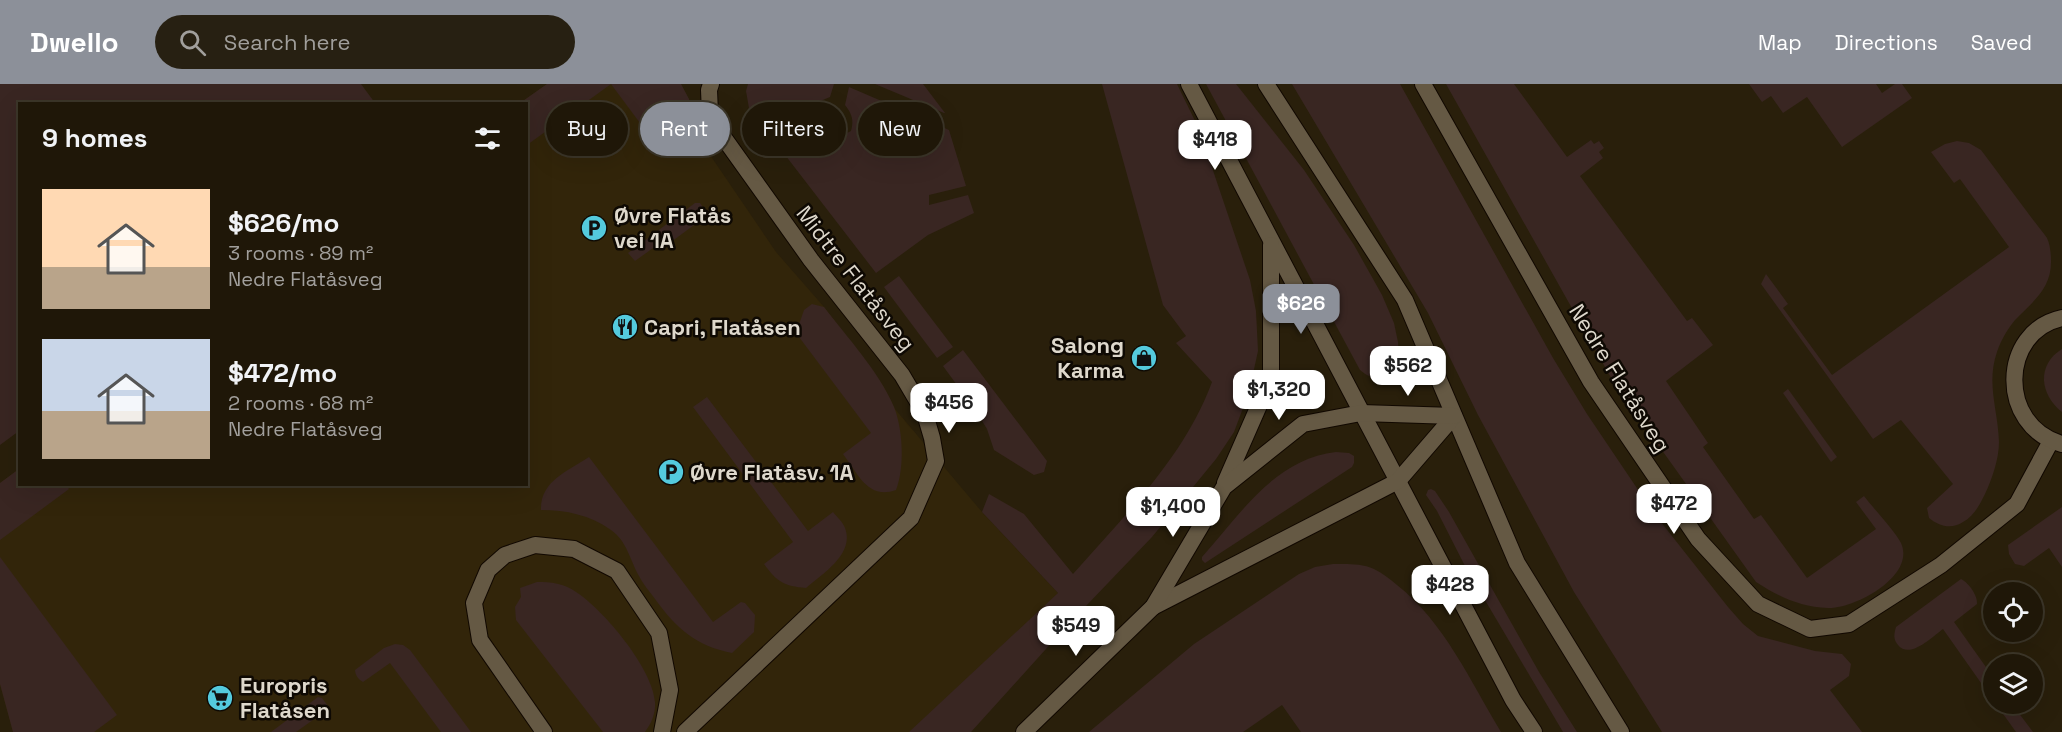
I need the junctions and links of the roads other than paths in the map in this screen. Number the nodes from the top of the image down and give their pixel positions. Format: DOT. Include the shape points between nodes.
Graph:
graph roads {
  1 [pos="711,84"];
  2 [pos="1189,84"];
  3 [pos="1266,84"];
  4 [pos="1423,84"];
  5 [pos="1271,241"];
  6 [pos="2062,318"];
  7 [pos="1361,413"];
  8 [pos="1454,416"];
  9 [pos="2056,442"];
  10 [pos="1398,481"];
  11 [pos="1224,487"];
  12 [pos="1153,607"];
  13 [pos="544,732"];
  14 [pos="662,732"];
  15 [pos="684,732"];
  16 [pos="1024,732"];
  17 [pos="1534,732"];
  18 [pos="1622,732"];
  1 -- 15 [label="street, Midtre Flatåsveg" via="710,114 724,138 811,260 902,375 925,414 936,460 911,519"];
  2 -- 5 [label="street"];
  3 -- 8 [label="street" via="1405,300"];
  4 -- 9 [label="street, Nedre Flatåsveg" via="1591,382 1698,539 1758,604 1810,629 1850,624 1950,558 2017,504"];
  5 -- 7 [label="street"];
  5 -- 11 [label="street" via="1271,378"];
  6 -- 9 [label="street, Nedre Flatåsveg" via="2037,330 2023,347 2014,368 2020,410 2032,428"];
  7 -- 8 [label="street"];
  7 -- 10 [label="street"];
  7 -- 11 [label="street" via="1303,424"];
  8 -- 10 [label="street"];
  8 -- 18 [label="street" via="1517,563"];
  10 -- 12 [label="street"];
  10 -- 17 [label="street" via="1513,700"];
  11 -- 12 [label="street"];
  12 -- 16 [label="street"];
  13 -- 14 [label="street" via="480,640 474,603 488,570 505,555 535,545 574,549 617,571 659,633 670,690"];
}
